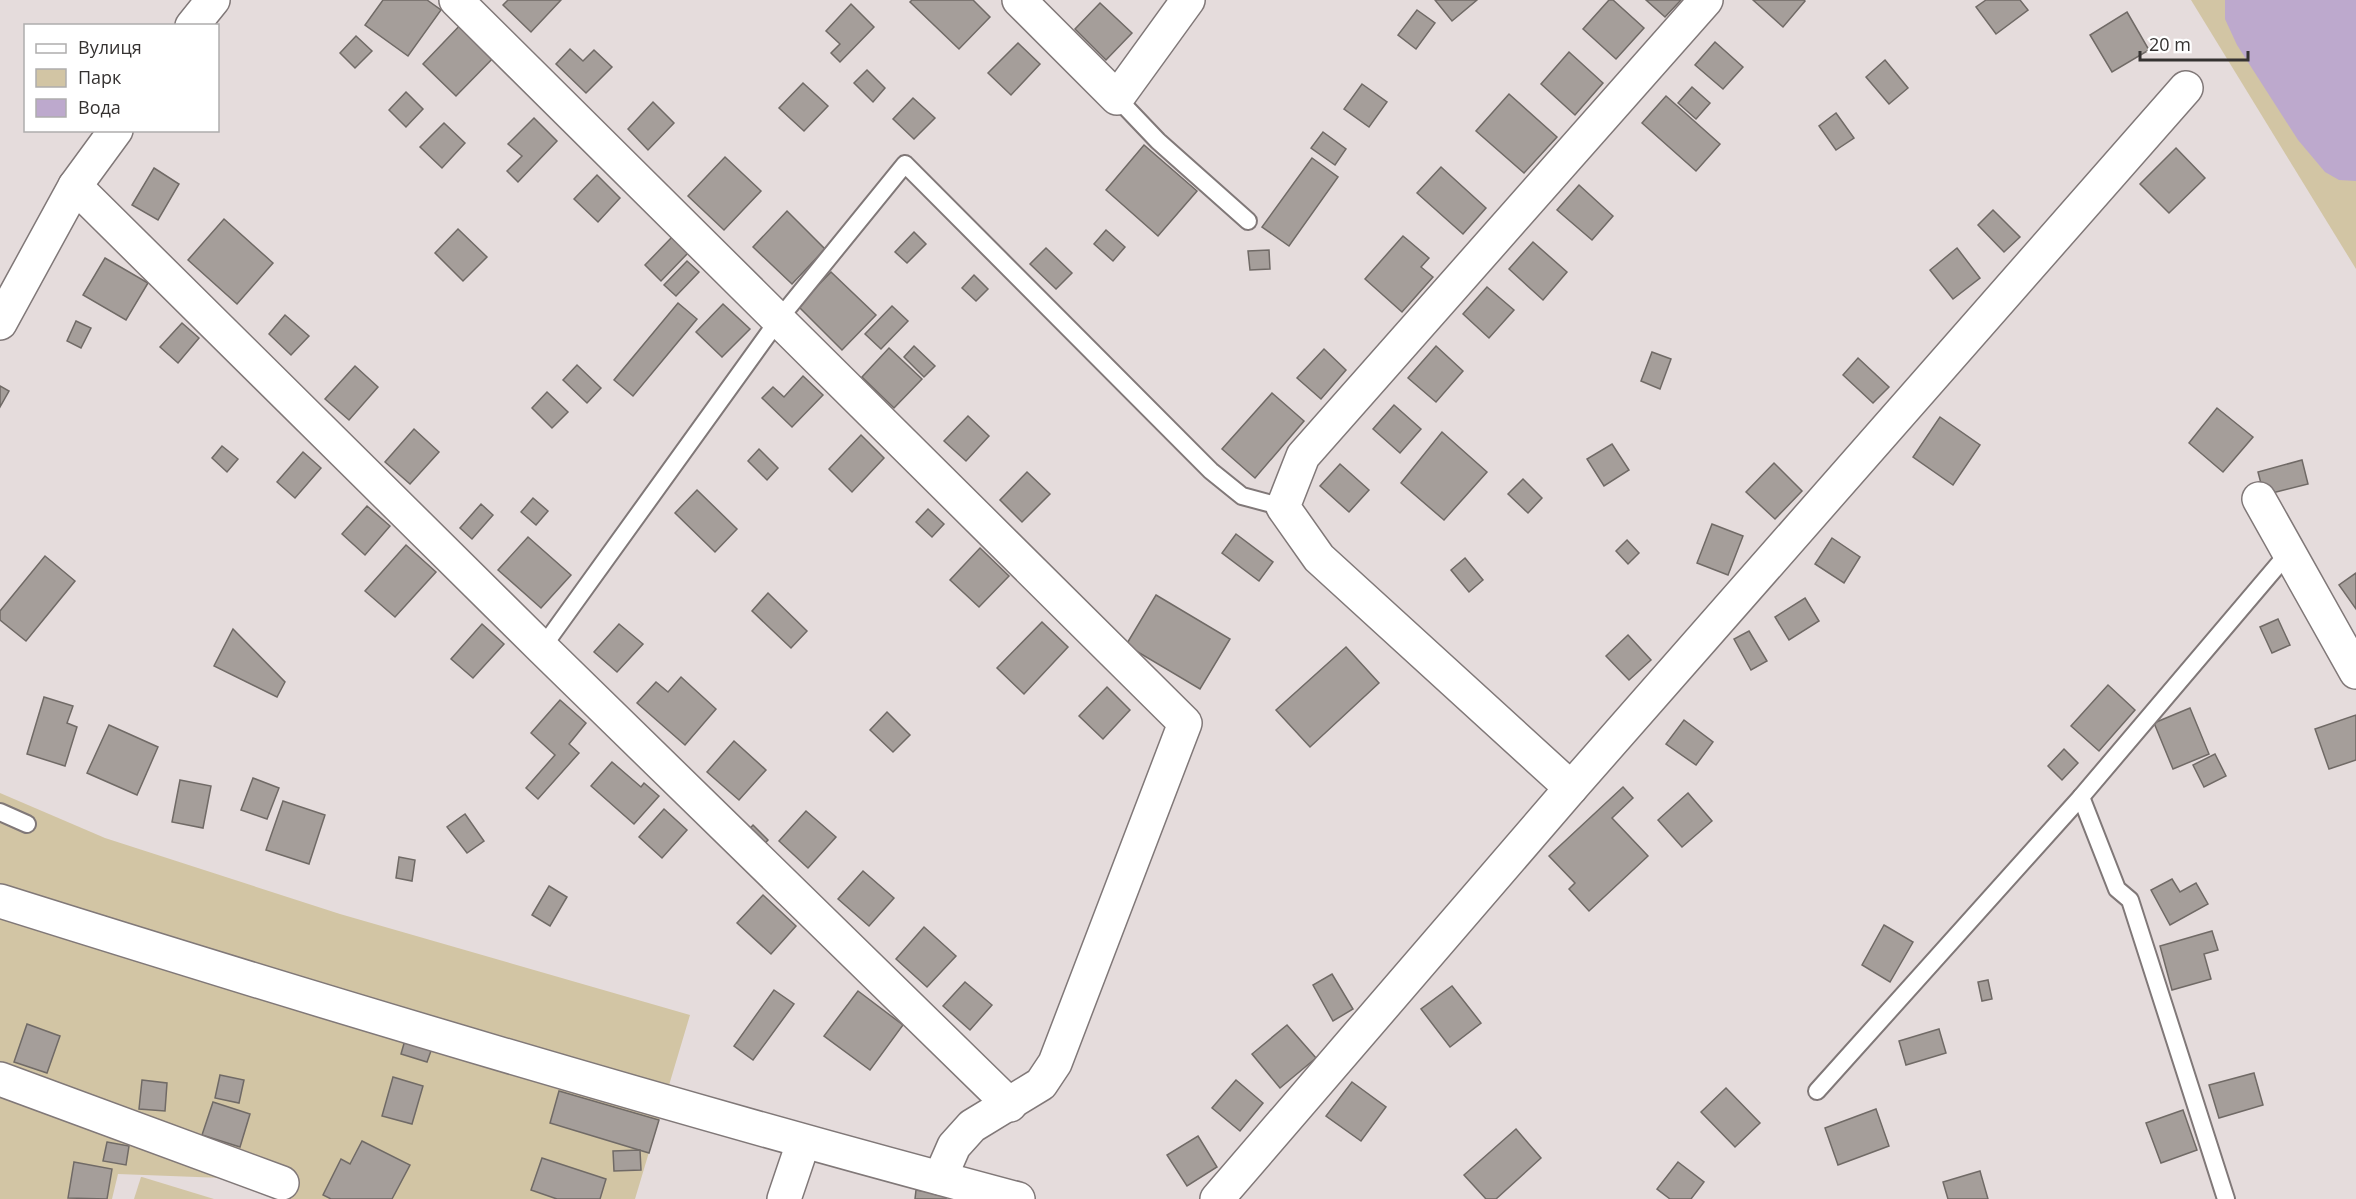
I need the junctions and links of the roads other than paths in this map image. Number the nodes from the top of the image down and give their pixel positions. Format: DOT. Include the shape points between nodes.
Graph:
graph roads {
  1 [pos="213,0"];
  2 [pos="456,0"];
  3 [pos="1019,0"];
  4 [pos="1188,0"];
  5 [pos="1706,0"];
  6 [pos="194,24"];
  7 [pos="2186,88"];
  8 [pos="1118,98"];
  9 [pos="115,132"];
  10 [pos="75,186"];
  11 [pos="1248,221"];
  12 [pos="779,319"];
  13 [pos="0,322"];
  14 [pos="2259,500"];
  15 [pos="1283,507"];
  16 [pos="2289,552"];
  17 [pos="542,648"];
  18 [pos="2356,672"];
  19 [pos="1571,788"];
  20 [pos="2081,797"];
  21 [pos="0,812"];
  22 [pos="27,824"];
  23 [pos="0,901"];
  24 [pos="0,1078"];
  25 [pos="1817,1091"];
  26 [pos="1010,1105"];
  27 [pos="803,1143"];
  28 [pos="940,1178"];
  29 [pos="282,1183"];
  30 [pos="784,1199"];
  31 [pos="1018,1199"];
  32 [pos="1217,1199"];
  33 [pos="2226,1199"];
  1 -- 6 [label="street"];
  2 -- 12 [label="street"];
  3 -- 8 [label="street"];
  4 -- 8 [label="street"];
  5 -- 15 [label="street" via="1303,456"];
  7 -- 19 [label="street"];
  8 -- 11 [label="lane" via="1158,141"];
  9 -- 10 [label="street"];
  10 -- 13 [label="street"];
  10 -- 17 [label="street"];
  12 -- 15 [label="lane" via="905,164 1211,471 1242,496"];
  12 -- 17 [label="lane"];
  12 -- 26 [label="street" via="1185,723 1055,1063 1041,1084"];
  14 -- 16 [label="street"];
  15 -- 19 [label="street" via="1318,558"];
  16 -- 18 [label="street"];
  16 -- 20 [label="lane"];
  17 -- 26 [label="street"];
  19 -- 32 [label="street"];
  20 -- 25 [label="lane"];
  20 -- 33 [label="lane" via="2117,889 2130,900"];
  21 -- 22 [label="lane"];
  23 -- 27 [label="street"];
  24 -- 29 [label="street"];
  26 -- 28 [label="street" via="972,1125 954,1146"];
  27 -- 28 [label="street"];
  27 -- 30 [label="street"];
  28 -- 31 [label="street"];
}
